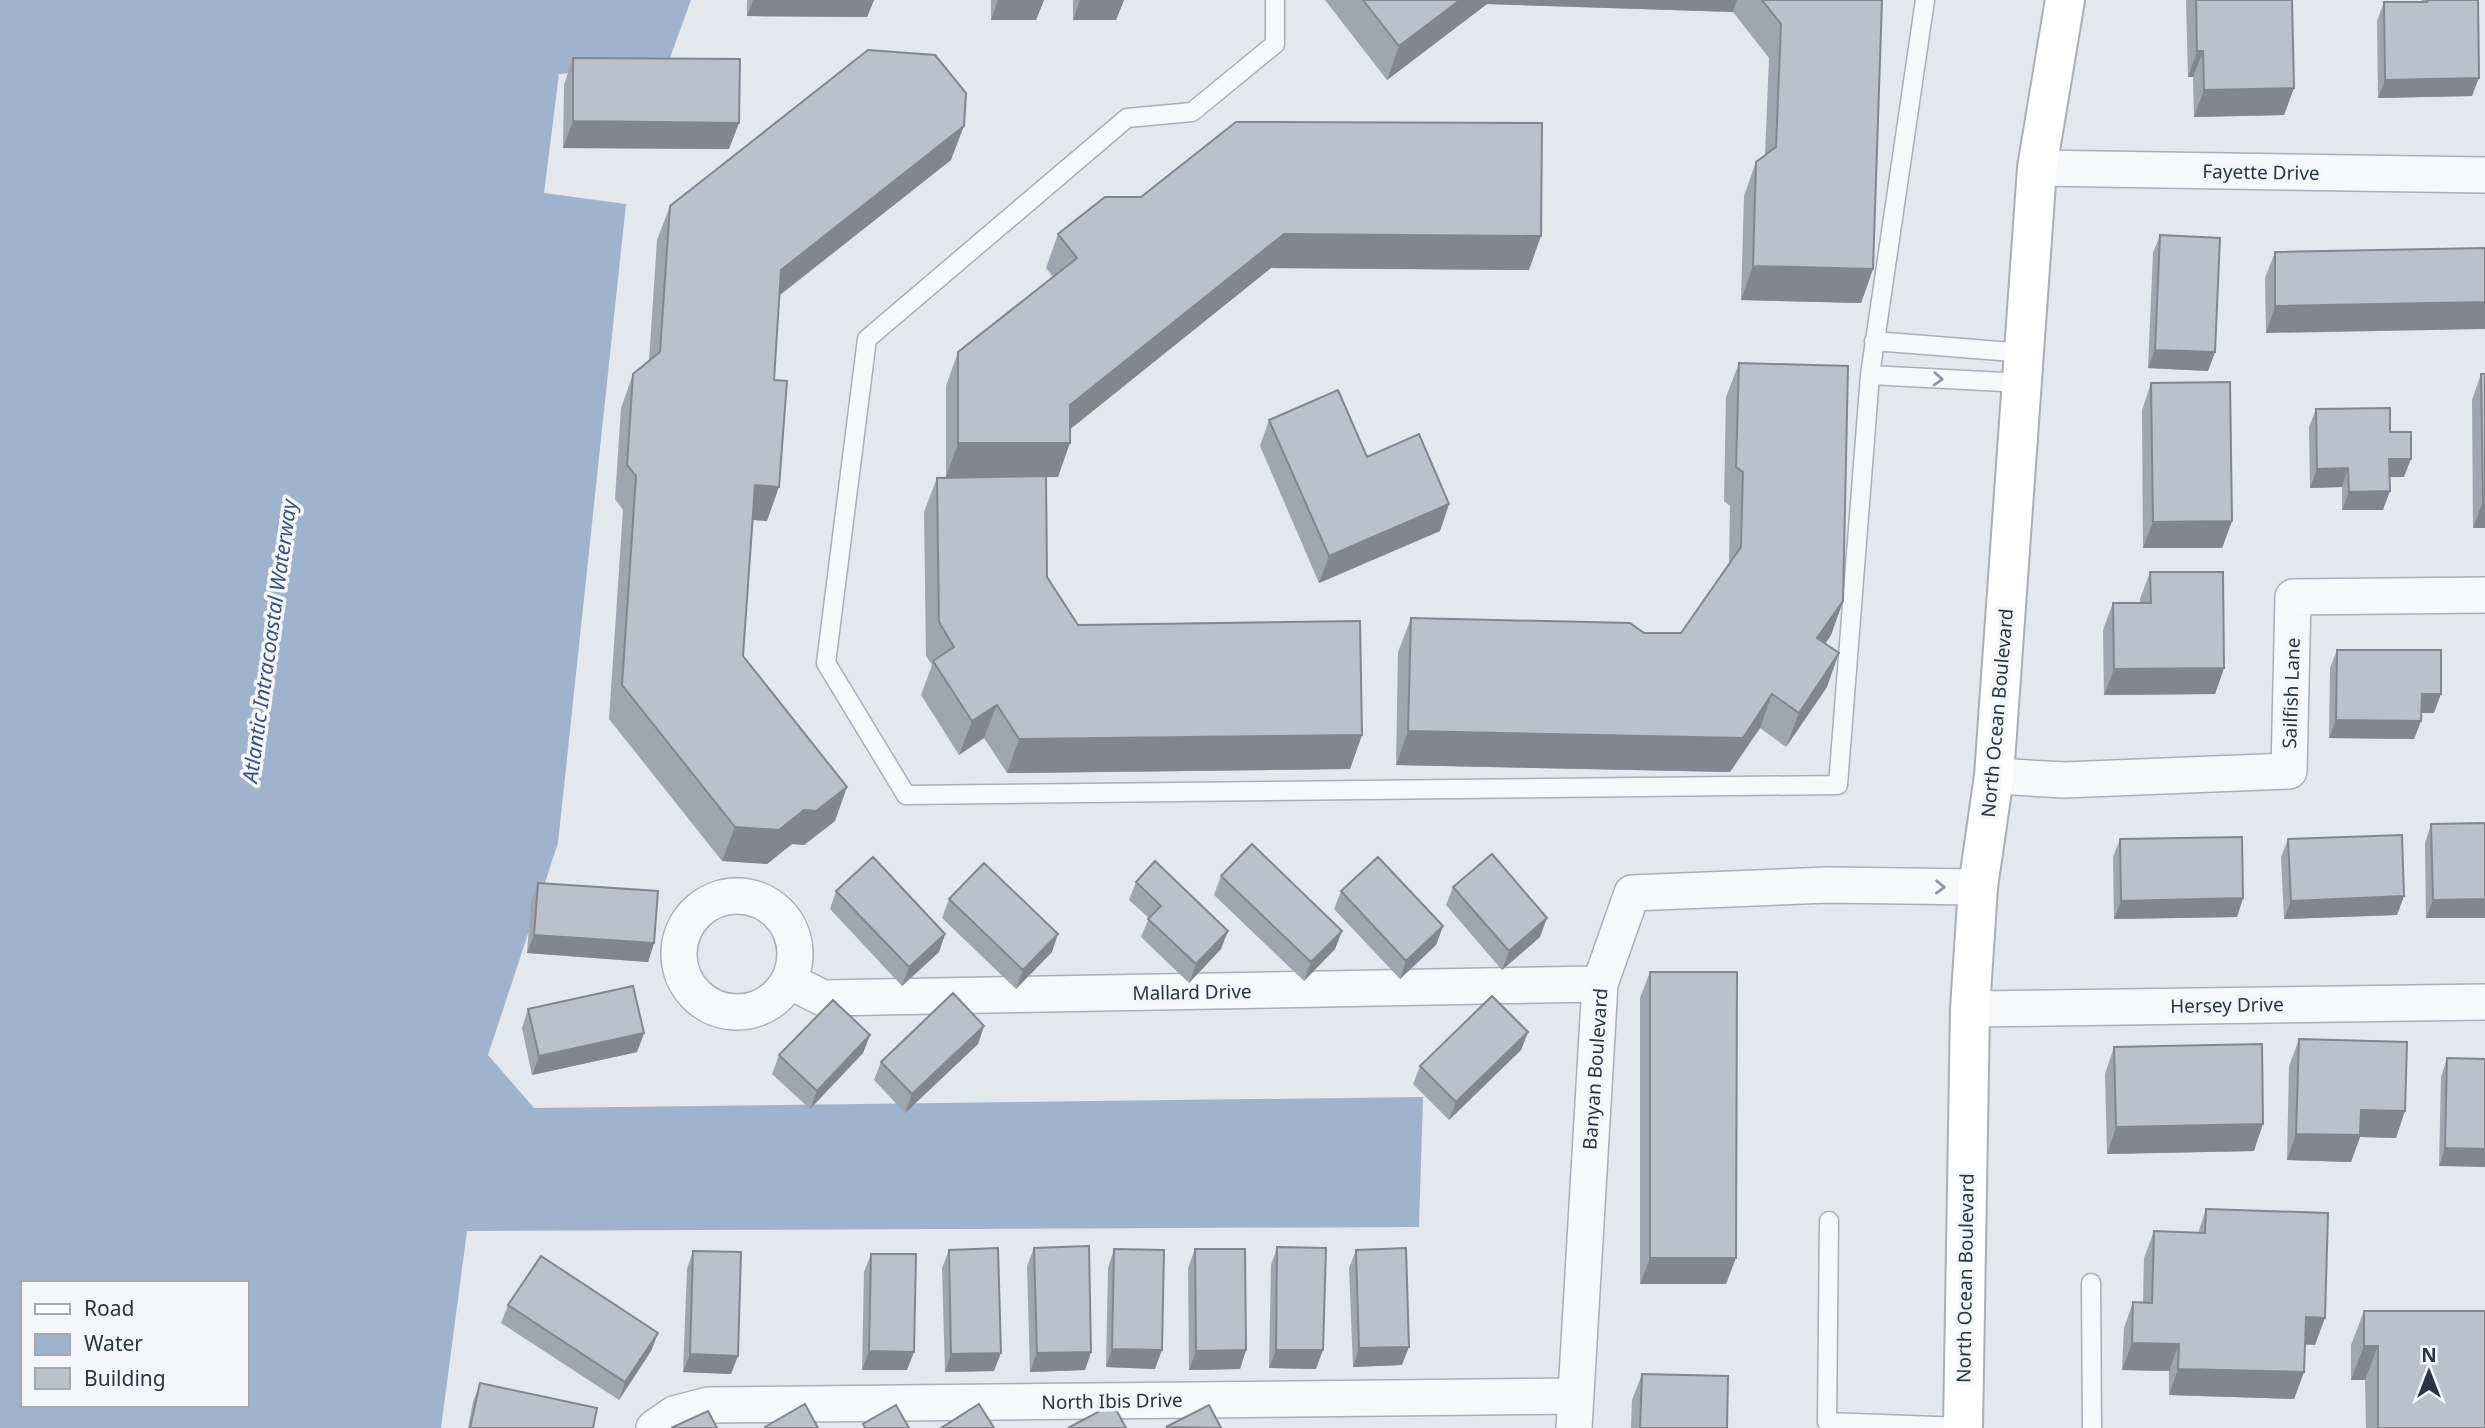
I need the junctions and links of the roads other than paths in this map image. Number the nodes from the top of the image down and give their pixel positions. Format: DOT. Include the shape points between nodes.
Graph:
graph roads {
  1 [pos="1275,0"];
  2 [pos="1925,0"];
  3 [pos="2065,0"];
  4 [pos="2037,168"];
  5 [pos="2485,175"];
  6 [pos="1874,341"];
  7 [pos="2024,368"];
  8 [pos="1870,375"];
  9 [pos="2485,595"];
  10 [pos="1994,776"];
  11 [pos="1978,887"];
  12 [pos="789,981"];
  13 [pos="1600,984"];
  14 [pos="2485,1002"];
  15 [pos="1970,1009"];
  16 [pos="1829,1221"];
  17 [pos="2091,1283"];
  18 [pos="1574,1412"];
  19 [pos="1963,1427"];
  20 [pos="654,1428"];
  21 [pos="2092,1428"];
  1 -- 8 [label="lane" via="1275,44 1192,112 1127,118 867,339 827,663 906,795 1838,785"];
  2 -- 6 [label="lane"];
  3 -- 4 [label="main road, North Ocean Boulevard"];
  4 -- 5 [label="street, Fayette Drive"];
  4 -- 7 [label="main road, North Ocean Boulevard"];
  6 -- 7 [label="lane"];
  6 -- 8 [label="lane"];
  8 -- 7 [label="lane, one-way"];
  7 -- 10 [label="main road, North Ocean Boulevard"];
  9 -- 10 [label="street, Sailfish Lane" via="2293,597 2289,771 2064,780"];
  10 -- 11 [label="main road, North Ocean Boulevard"];
  13 -- 11 [label="street, Banyan Boulevard, one-way" via="1632,892 1827,885"];
  11 -- 15 [label="main road, North Ocean Boulevard"];
  12 -- 13 [label="street, Mallard Drive" via="823,998"];
  13 -- 18 [label="street, Banyan Boulevard"];
  14 -- 15 [label="street, Hersey Drive"];
  15 -- 19 [label="main road, North Ocean Boulevard"];
  16 -- 19 [label="lane" via="1827,1422"];
  17 -- 21 [label="lane"];
  18 -- 20 [label="street, North Ibis Drive" via="708,1405 674,1414"];
}
